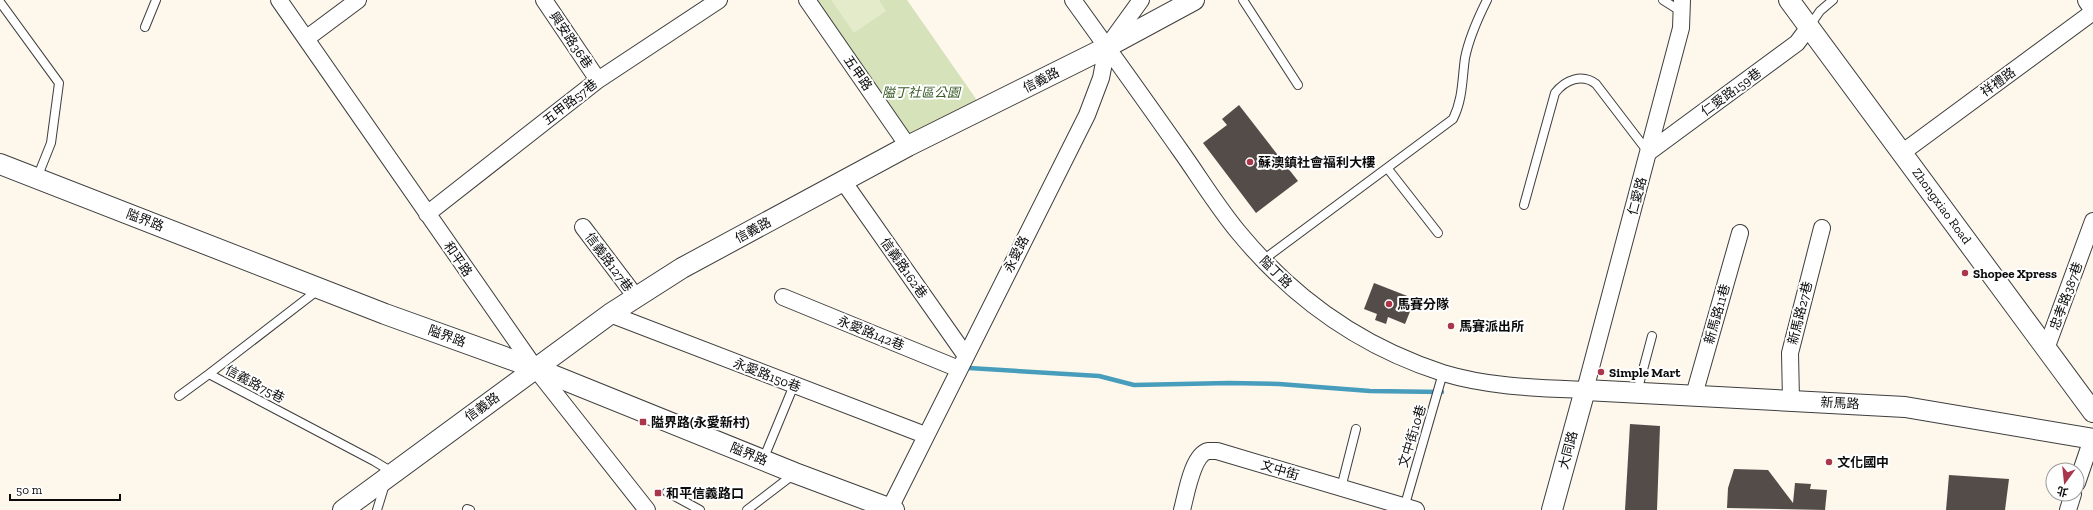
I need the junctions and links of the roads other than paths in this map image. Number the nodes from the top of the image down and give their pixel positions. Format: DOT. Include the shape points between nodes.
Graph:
graph roads {
  1 [pos="156,0"];
  2 [pos="279,0"];
  3 [pos="358,0"];
  4 [pos="544,0"];
  5 [pos="719,0"];
  6 [pos="807,0"];
  7 [pos="1073,0"];
  8 [pos="1141,0"];
  9 [pos="1194,0"];
  10 [pos="1243,0"];
  11 [pos="1487,0"];
  12 [pos="1663,0"];
  13 [pos="1790,0"];
  14 [pos="1833,0"];
  15 [pos="2088,0"];
  16 [pos="0,2"];
  17 [pos="1683,6"];
  18 [pos="2093,7"];
  19 [pos="2093,12"];
  20 [pos="145,27"];
  21 [pos="1809,27"];
  22 [pos="307,38"];
  23 [pos="1107,47"];
  24 [pos="598,80"];
  25 [pos="1298,85"];
  26 [pos="908,146"];
  27 [pos="1649,152"];
  28 [pos="1903,152"];
  29 [pos="0,164"];
  30 [pos="1388,169"];
  31 [pos="37,178"];
  32 [pos="843,181"];
  33 [pos="1524,205"];
  34 [pos="426,214"];
  35 [pos="2093,222"];
  36 [pos="583,227"];
  37 [pos="1822,228"];
  38 [pos="1438,233"];
  39 [pos="1740,233"];
  40 [pos="1263,260"];
  41 [pos="321,288"];
  42 [pos="636,296"];
  43 [pos="783,297"];
  44 [pos="610,314"];
  45 [pos="1652,336"];
  46 [pos="2046,349"];
  47 [pos="962,362"];
  48 [pos="535,368"];
  49 [pos="1444,373"];
  50 [pos="208,374"];
  51 [pos="794,385"];
  52 [pos="1585,390"];
  53 [pos="1637,392"];
  54 [pos="1694,395"];
  55 [pos="179,396"];
  56 [pos="1791,400"];
  57 [pos="2093,412"];
  58 [pos="1356,429"];
  59 [pos="925,435"];
  60 [pos="2092,439"];
  61 [pos="764,460"];
  62 [pos="2084,462"];
  63 [pos="795,473"];
  64 [pos="390,475"];
  65 [pos="1341,488"];
  66 [pos="667,492"];
  67 [pos="891,509"];
  68 [pos="1408,509"];
  69 [pos="344,510"];
  70 [pos="377,510"];
  71 [pos="647,510"];
  72 [pos="700,510"];
  73 [pos="747,510"];
  74 [pos="1182,510"];
  75 [pos="1552,510"];
  1 -- 20 [label="lane"];
  2 -- 22 [label="street, 和平路"];
  3 -- 22 [label="street"];
  4 -- 24 [label="street, 興安路36巷"];
  5 -- 24 [label="street, 五甲路57巷"];
  6 -- 26 [label="street, 五甲路"];
  7 -- 23 [label="street, 隘丁路"];
  8 -- 23 [label="street, 永愛路"];
  9 -- 23 [label="street, 信義路"];
  10 -- 25 [label="lane"];
  11 -- 30 [label="lane" via="1476,23 1465,58 1461,96 1453,119"];
  12 -- 17 [label="lane"];
  13 -- 21 [label="street, Zhongxiao Road"];
  14 -- 21 [label="lane" via="1820,11"];
  15 -- 18 [label="street"];
  16 -- 31 [label="lane" via="59,83 51,143"];
  17 -- 27 [label="street, 仁愛路" via="1681,28"];
  19 -- 28 [label="street, 祥禮路"];
  21 -- 27 [label="street, 仁愛路159巷" via="1797,43"];
  21 -- 28 [label="street, Zhongxiao Road"];
  22 -- 34 [label="street, 和平路"];
  23 -- 26 [label="street, 信義路"];
  23 -- 40 [label="street, 隘丁路" via="1239,233"];
  23 -- 47 [label="street, 永愛路" via="1101,78 1087,115"];
  24 -- 34 [label="street, 五甲路57巷"];
  26 -- 32 [label="street, 信義路"];
  27 -- 33 [label="lane" via="1596,84 1582,77 1574,80 1561,86 1556,93"];
  27 -- 52 [label="street, 仁愛路"];
  28 -- 46 [label="street, Zhongxiao Road"];
  29 -- 31 [label="street, 隘界路"];
  30 -- 38 [label="lane"];
  30 -- 40 [label="lane"];
  31 -- 41 [label="street, 隘界路"];
  32 -- 42 [label="street, 信義路" via="682,268"];
  32 -- 47 [label="street, 信義路162巷"];
  34 -- 48 [label="street, 和平路"];
  35 -- 46 [label="street, 忠孝路387巷"];
  36 -- 42 [label="street, 信義路127巷"];
  37 -- 56 [label="street, 新馬路27巷" via="1790,353"];
  39 -- 54 [label="street, 新馬路11巷"];
  40 -- 49 [label="street, 隘丁路" via="1276,275 1314,307 1362,339"];
  41 -- 48 [label="street, 隘界路"];
  41 -- 50 [label="lane, 信義路75巷"];
  42 -- 44 [label="street, 信義路"];
  43 -- 47 [label="street, 永愛路142巷"];
  44 -- 48 [label="street, 信義路"];
  44 -- 51 [label="street, 永愛路150巷"];
  45 -- 53 [label="lane"];
  46 -- 57 [label="street, Zhongxiao Road"];
  47 -- 59 [label="street, 永愛路"];
  48 -- 61 [label="street, 隘界路"];
  48 -- 64 [label="street, 信義路"];
  48 -- 71 [label="street, 和平路"];
  49 -- 52 [label="street, 隘丁路" via="1481,382"];
  49 -- 68 [label="lane, 文中街10巷"];
  50 -- 55 [label="lane"];
  50 -- 64 [label="lane, 信義路75巷" via="374,461"];
  51 -- 59 [label="street, 永愛路150巷"];
  51 -- 61 [label="lane"];
  52 -- 53 [label="street, 新馬路"];
  52 -- 75 [label="street, 大同路"];
  53 -- 54 [label="street, 新馬路"];
  54 -- 56 [label="street, 新馬路"];
  56 -- 60 [label="street, 新馬路" via="1906,407"];
  58 -- 65 [label="lane"];
  59 -- 67 [label="street, 永愛路"];
  60 -- 62 [label="street"];
  61 -- 63 [label="street, 隘界路"];
  63 -- 67 [label="street, 隘界路"];
  63 -- 73 [label="lane"];
  64 -- 69 [label="street, 信義路"];
  64 -- 70 [label="lane"];
  65 -- 68 [label="street, 文中街"];
  65 -- 74 [label="street, 文中街" via="1217,451 1208,451 1200,455 1195,464"];
  66 -- 72 [label="lane"];
}
